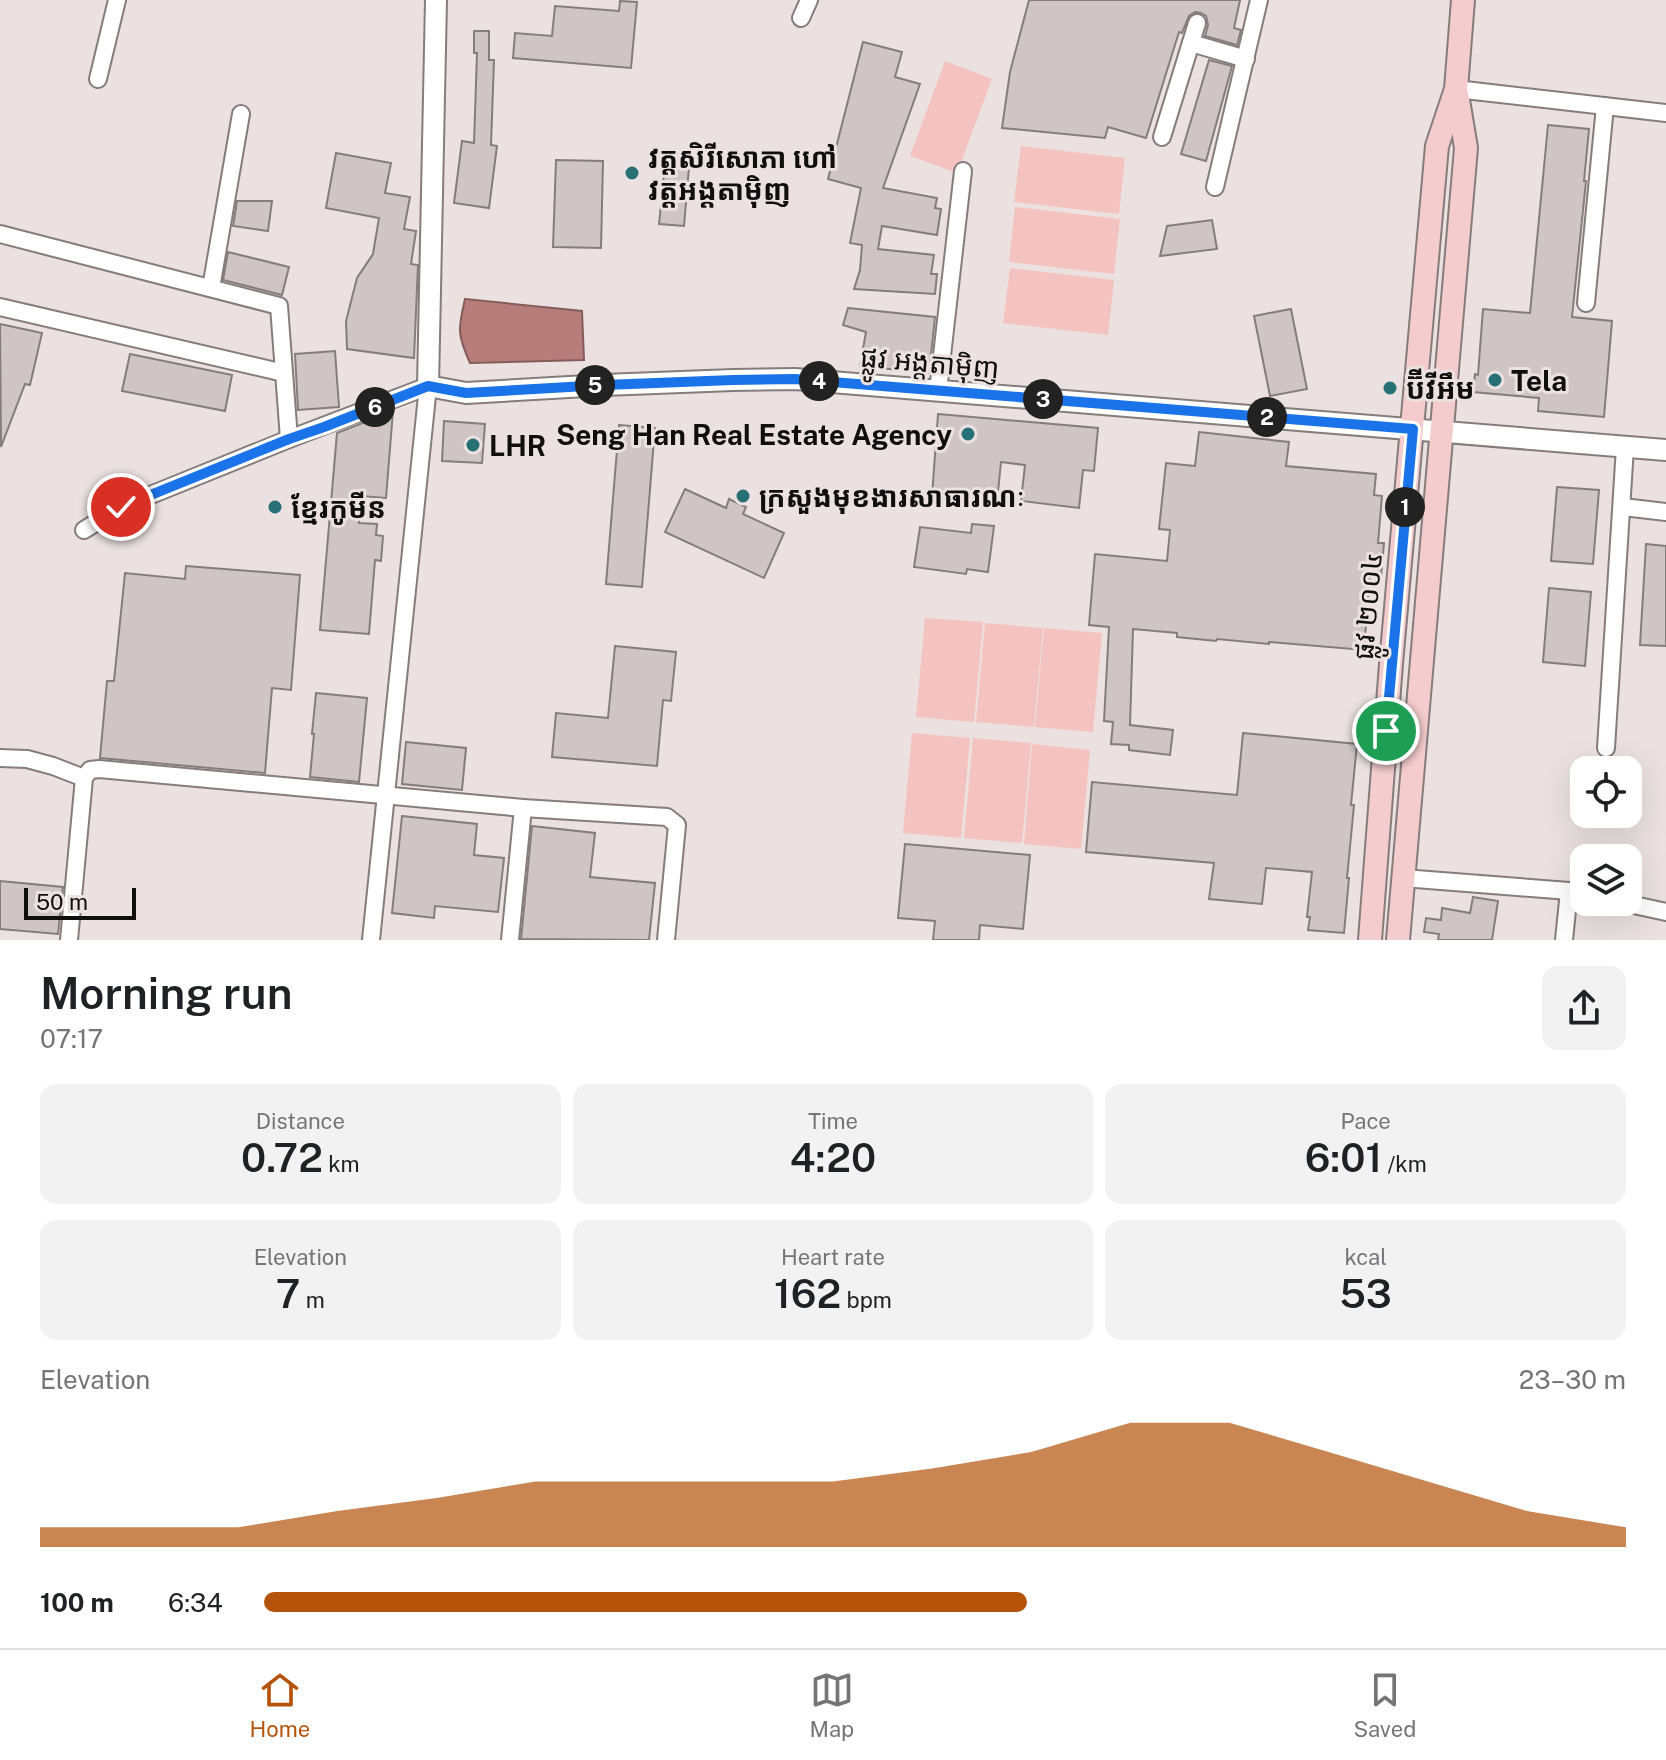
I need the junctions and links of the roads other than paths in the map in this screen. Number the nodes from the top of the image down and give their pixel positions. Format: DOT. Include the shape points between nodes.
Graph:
graph roads {
  1 [pos="117,0"];
  2 [pos="436,0"];
  3 [pos="809,0"];
  4 [pos="1259,0"];
  5 [pos="1463,0"];
  6 [pos="801,18"];
  7 [pos="1197,23"];
  8 [pos="1191,43"];
  9 [pos="1246,59"];
  10 [pos="98,79"];
  11 [pos="1456,89"];
  12 [pos="1605,106"];
  13 [pos="1666,113"];
  14 [pos="241,114"];
  15 [pos="1162,137"];
  16 [pos="963,171"];
  17 [pos="1215,187"];
  18 [pos="0,234"];
  19 [pos="211,288"];
  20 [pos="1586,303"];
  21 [pos="0,307"];
  22 [pos="284,373"];
  23 [pos="428,386"];
  24 [pos="938,391"];
  25 [pos="1413,429"];
  26 [pos="1442,431"];
  27 [pos="289,439"];
  28 [pos="1625,447"];
  29 [pos="1666,450"];
  30 [pos="1623,507"];
  31 [pos="1666,512"];
  32 [pos="84,530"];
  33 [pos="1606,748"];
  34 [pos="0,758"];
  35 [pos="84,778"];
  36 [pos="386,795"];
  37 [pos="523,808"];
  38 [pos="1403,878"];
  39 [pos="1570,892"];
  40 [pos="1642,907"];
  41 [pos="1666,912"];
  42 [pos="1570,916"];
  43 [pos="69,940"];
  44 [pos="371,940"];
  45 [pos="510,940"];
  46 [pos="666,940"];
  47 [pos="1370,940"];
  48 [pos="1398,940"];
  49 [pos="1564,940"];
  1 -- 10 [label="street"];
  2 -- 23 [label="street"];
  3 -- 6 [label="street"];
  4 -- 9 [label="street"];
  5 -- 11 [label="main road, ផ្លូវ ២០០៤"];
  7 -- 8 [label="street"];
  8 -- 9 [label="street"];
  8 -- 15 [label="street"];
  9 -- 17 [label="street"];
  11 -- 12 [label="street"];
  11 -- 25 [label="main road, ផ្លូវ ២០០៤" via="1437,146"];
  11 -- 26 [label="main road, ផ្លូវ ២០០៤" via="1466,148"];
  12 -- 13 [label="street"];
  12 -- 20 [label="street"];
  14 -- 19 [label="street"];
  16 -- 24 [label="street"];
  18 -- 19 [label="street"];
  19 -- 22 [label="street" via="279,306"];
  21 -- 22 [label="street"];
  22 -- 27 [label="street"];
  23 -- 24 [label="street, ផ្លូវ អង្តតាម៉ិញ" via="466,393 795,379"];
  23 -- 27 [label="street"];
  23 -- 36 [label="street"];
  24 -- 25 [label="street, ផ្លូវ អង្តតាម៉ិញ"];
  25 -- 26 [label="street, ផ្លូវ អង្តតាម៉ិញ"];
  25 -- 47 [label="main road, ផ្លូវ ២០០៤"];
  26 -- 28 [label="street, ផ្លូវ អង្តតាម៉ិញ"];
  26 -- 38 [label="main road, ផ្លូវ ២០០៤"];
  27 -- 32 [label="street" via="121,507"];
  28 -- 29 [label="street, ផ្លូវ អង្តតាម៉ិញ"];
  28 -- 30 [label="street"];
  30 -- 31 [label="street"];
  30 -- 33 [label="street"];
  34 -- 35 [label="street" via="27,759"];
  35 -- 36 [label="street" via="99,769"];
  35 -- 43 [label="street"];
  36 -- 37 [label="street"];
  36 -- 44 [label="street"];
  37 -- 45 [label="street"];
  37 -- 46 [label="street" via="667,817 677,825"];
  38 -- 39 [label="street"];
  38 -- 48 [label="main road, ផ្លូវ ២០០៤"];
  40 -- 41 [label="street"];
  42 -- 49 [label="street"];
}
